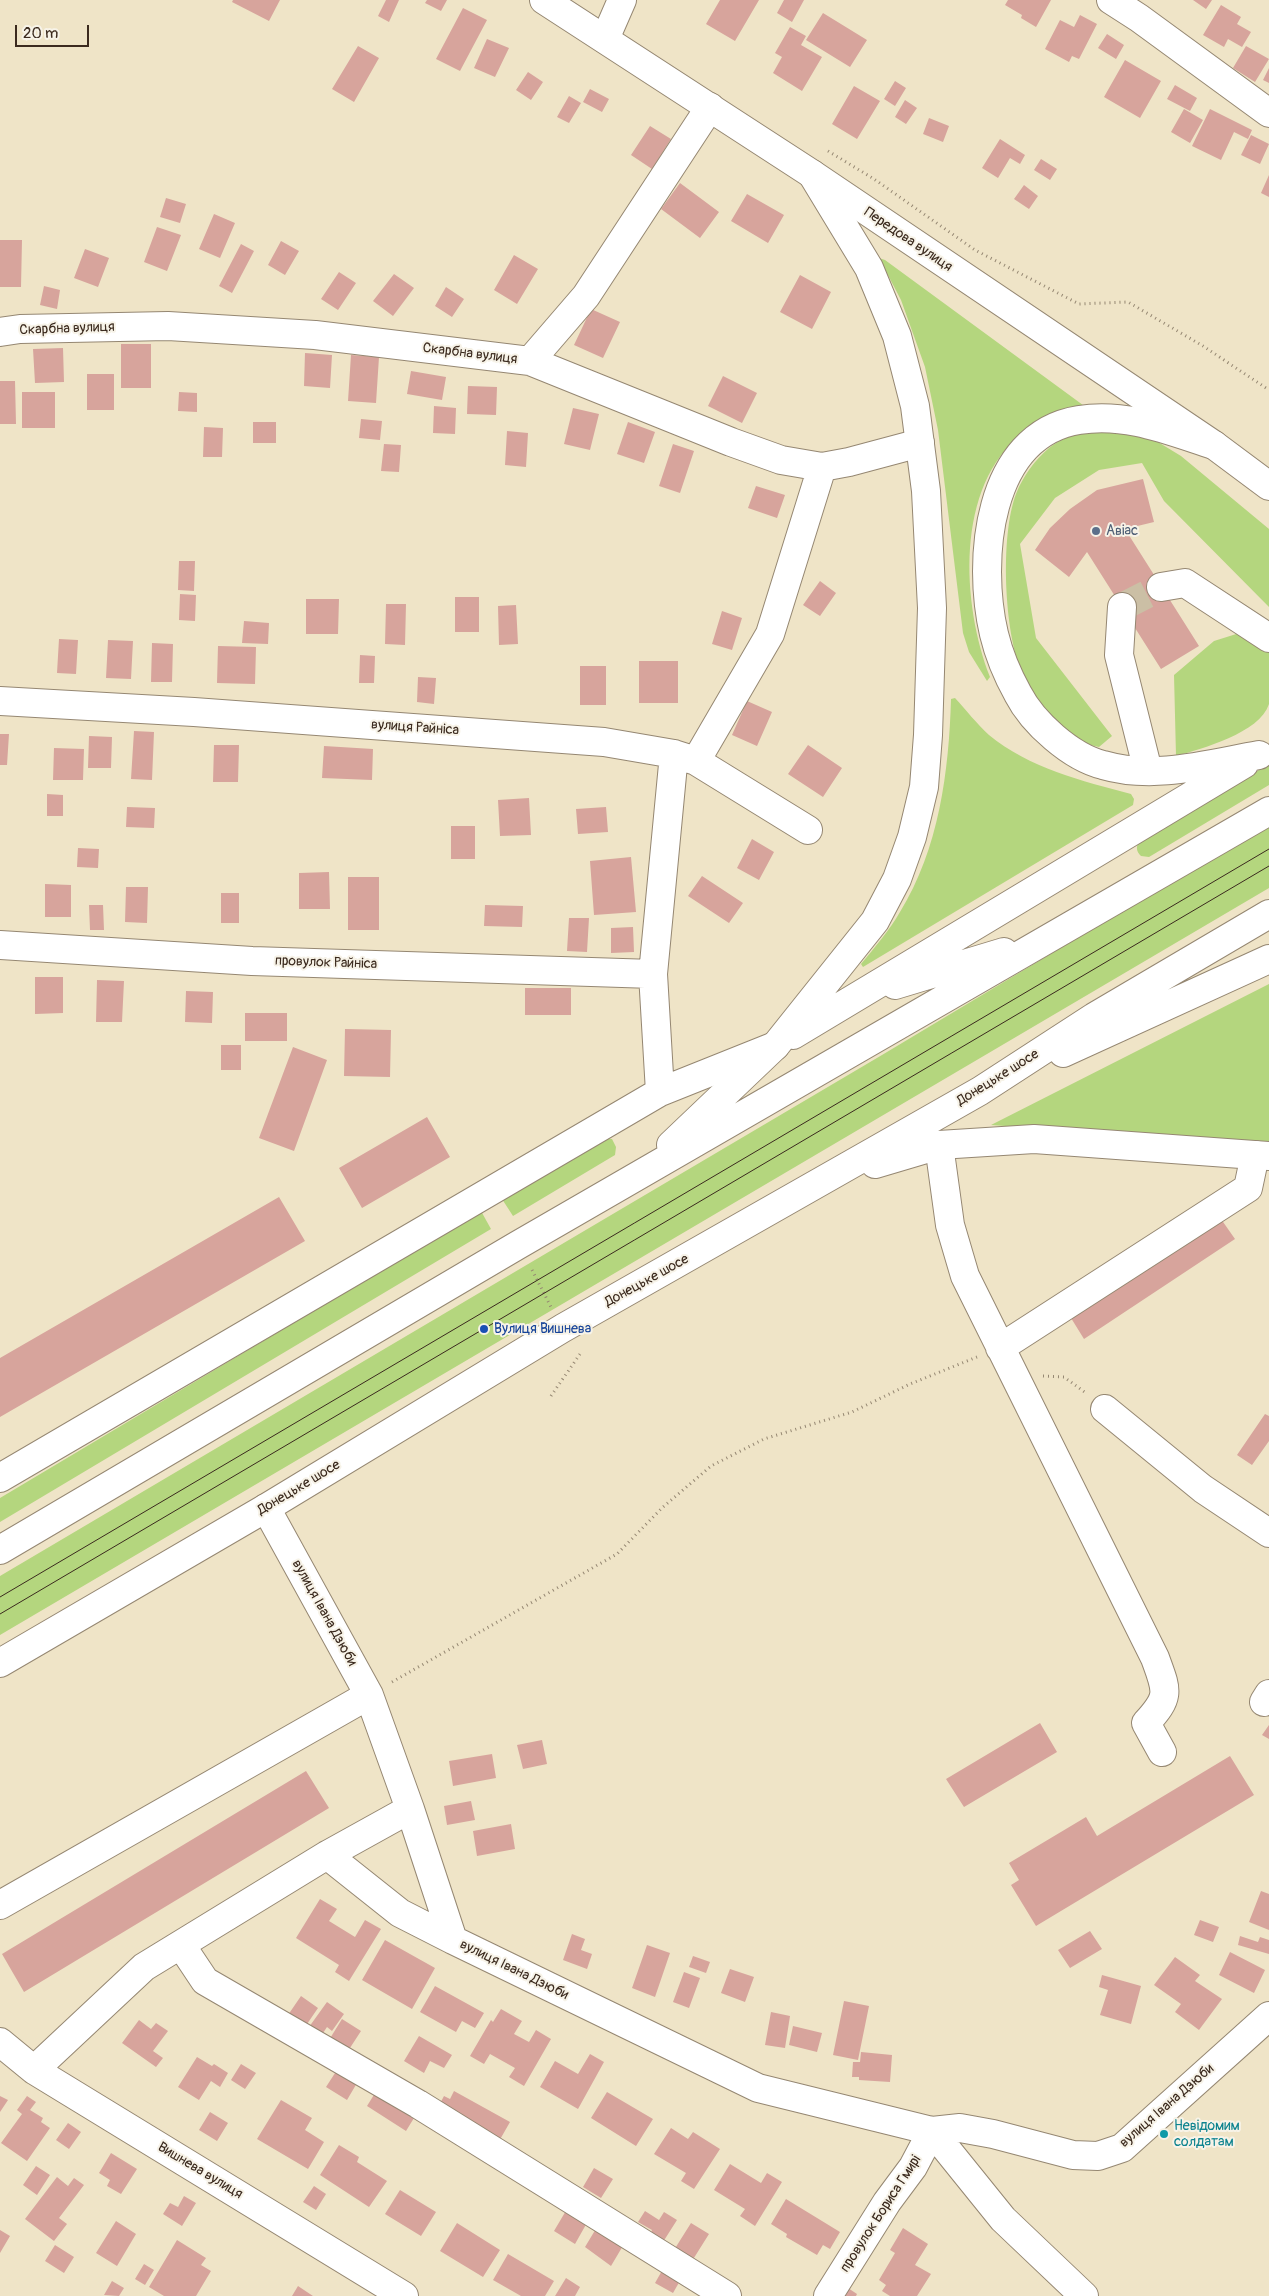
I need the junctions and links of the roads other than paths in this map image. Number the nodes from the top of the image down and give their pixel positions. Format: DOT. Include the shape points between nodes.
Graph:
graph roads {
  1 [pos="544,0"];
  2 [pos="622,0"];
  3 [pos="1111,0"];
  4 [pos="604,39"];
  5 [pos="710,107"];
  6 [pos="1269,114"];
  7 [pos="812,174"];
  8 [pos="0,332"];
  9 [pos="530,361"];
  10 [pos="920,443"];
  11 [pos="1214,445"];
  12 [pos="822,467"];
  13 [pos="1269,486"];
  14 [pos="1162,587"];
  15 [pos="1122,607"];
  16 [pos="1269,638"];
  17 [pos="0,701"];
  18 [pos="1264,752"];
  19 [pos="685,757"];
  20 [pos="1148,771"];
  21 [pos="1269,810"];
  22 [pos="808,830"];
  23 [pos="1269,914"];
  24 [pos="1050,939"];
  25 [pos="0,946"];
  26 [pos="1269,959"];
  27 [pos="653,974"];
  28 [pos="857,996"];
  29 [pos="776,1045"];
  30 [pos="980,1091"];
  31 [pos="660,1092"];
  32 [pos="939,1145"];
  33 [pos="1262,1155"];
  34 [pos="639,1176"];
  35 [pos="833,1176"];
  36 [pos="1000,1348"];
  37 [pos="1105,1409"];
  38 [pos="0,1478"];
  39 [pos="266,1508"];
  40 [pos="1269,1533"];
  41 [pos="0,1550"];
  42 [pos="0,1663"];
  43 [pos="369,1695"];
  44 [pos="1162,1752"];
  45 [pos="410,1809"];
  46 [pos="327,1855"];
  47 [pos="0,1905"];
  48 [pos="453,1940"];
  49 [pos="181,1945"];
  50 [pos="1269,2016"];
  51 [pos="0,2042"];
  52 [pos="34,2070"];
  53 [pos="932,2131"];
  54 [pos="404,2296"];
  55 [pos="727,2296"];
  56 [pos="828,2296"];
  57 [pos="1084,2296"];
  1 -- 4 [label="main road, Передова вулиця"];
  2 -- 4 [label="main road"];
  3 -- 6 [label="main road"];
  4 -- 5 [label="main road, Передова вулиця"];
  5 -- 7 [label="main road, Передова вулиця"];
  5 -- 9 [label="main road" via="586,296"];
  7 -- 10 [label="main road" via="856,243 886,307 907,373"];
  7 -- 11 [label="main road, Передова вулиця"];
  8 -- 9 [label="main road, Скарбна вулиця" via="168,326 315,335"];
  9 -- 12 [label="main road, Скарбна вулиця" via="731,442 781,460"];
  10 -- 12 [label="main road, Скарбна вулиця"];
  10 -- 29 [label="main road" via="932,608 924,786 914,829 897,879 874,922"];
  11 -- 13 [label="main road, Передова вулиця"];
  11 -- 20 [label="main road" via="1136,421 1108,417 1077,420 1054,428 1023,451 1002,486 990,526 988,567 994,634 1018,696 1048,732 1072,750 1101,765 1136,772"];
  12 -- 19 [label="main road" via="770,634"];
  14 -- 16 [label="main road" via="1185,583"];
  15 -- 20 [label="main road" via="1119,655"];
  17 -- 19 [label="main road, вулиця Райніса" via="604,742"];
  18 -- 20 [label="main road" via="1176,770"];
  18 -- 28 [label="main road"];
  19 -- 22 [label="main road, вулиця Райніса"];
  19 -- 27 [label="main road"];
  21 -- 24 [label="main road"];
  23 -- 30 [label="main road, Донецьке шосе" via="1094,1017"];
  24 -- 28 [label="main road"];
  24 -- 34 [label="main road"];
  25 -- 27 [label="main road, провулок Райніса" via="252,961"];
  26 -- 30 [label="main road"];
  27 -- 31 [label="main road"];
  28 -- 29 [label="main road"];
  29 -- 31 [label="main road"];
  29 -- 34 [label="main road"];
  30 -- 35 [label="main road, Донецьке шосе"];
  31 -- 38 [label="main road"];
  32 -- 33 [label="main road" via="1034,1139"];
  32 -- 35 [label="main road"];
  32 -- 36 [label="main road" via="950,1225 965,1276"];
  33 -- 36 [label="main road" via="1248,1188"];
  34 -- 41 [label="main road"];
  35 -- 39 [label="main road, Донецьке шосе" via="563,1328"];
  36 -- 44 [label="main road" via="1156,1658 1166,1688 1161,1707 1146,1723"];
  37 -- 40 [label="main road" via="1203,1489"];
  39 -- 42 [label="main road, Донецьке шосе"];
  39 -- 43 [label="main road, вулиця Івана Дзюби"];
  43 -- 45 [label="main road, вулиця Івана Дзюби"];
  43 -- 47 [label="main road"];
  45 -- 46 [label="main road"];
  45 -- 48 [label="main road, вулиця Івана Дзюби"];
  46 -- 48 [label="main road" via="400,1914"];
  46 -- 49 [label="main road"];
  48 -- 53 [label="main road, вулиця Івана Дзюби" via="758,2088"];
  49 -- 52 [label="main road" via="144,1967"];
  49 -- 55 [label="main road" via="205,1981 418,2104"];
  50 -- 53 [label="main road, вулиця Івана Дзюби" via="1122,2148 1098,2156 1073,2155 993,2134 968,2130"];
  51 -- 52 [label="main road, Вишнева вулиця"];
  52 -- 54 [label="main road, Вишнева вулиця"];
  53 -- 56 [label="main road, провулок Бориса Гмирі" via="913,2167 886,2202"];
  53 -- 57 [label="main road" via="1003,2219"];
}
